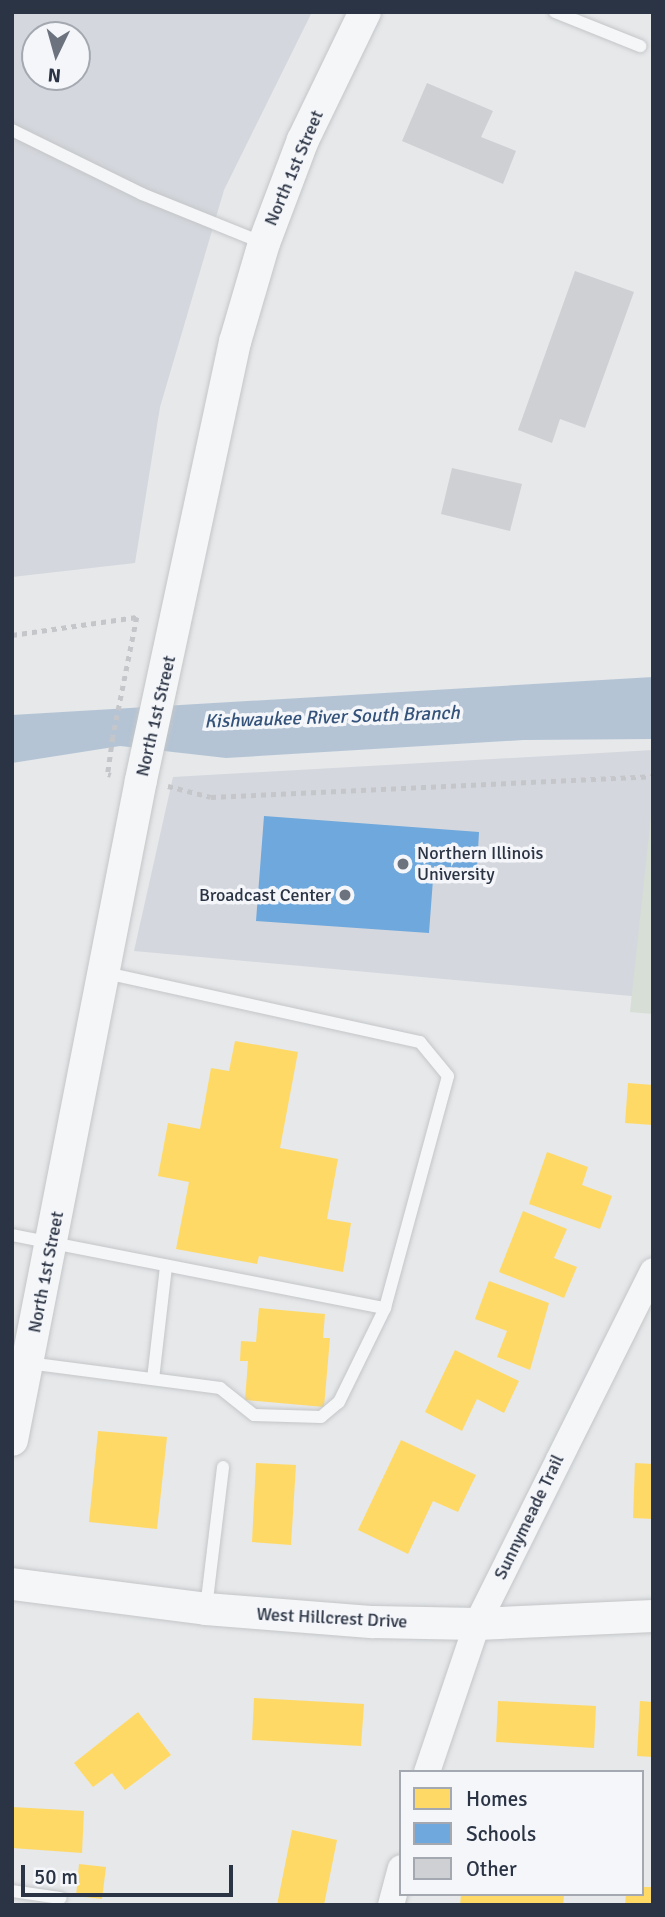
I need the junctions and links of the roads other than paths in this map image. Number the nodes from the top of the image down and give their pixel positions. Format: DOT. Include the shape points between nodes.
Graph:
graph roads {
  1 [pos="365,12"];
  2 [pos="555,12"];
  3 [pos="640,46"];
  4 [pos="12,130"];
  5 [pos="264,243"];
  6 [pos="106,973"];
  7 [pos="12,1235"];
  8 [pos="51,1245"];
  9 [pos="166,1266"];
  10 [pos="653,1271"];
  11 [pos="385,1308"];
  12 [pos="28,1342"];
  13 [pos="153,1379"];
  14 [pos="12,1440"];
  15 [pos="223,1467"];
  16 [pos="12,1584"];
  17 [pos="206,1609"];
  18 [pos="653,1616"];
  19 [pos="477,1624"];
  20 [pos="428,1770"];
  21 [pos="399,1875"];
  22 [pos="12,1891"];
  23 [pos="60,1898"];
  24 [pos="391,1905"];
  1 -- 5 [label="street, North 1st Street" via="303,140"];
  2 -- 3 [label="lane"];
  4 -- 5 [label="lane" via="142,194"];
  5 -- 6 [label="street, North 1st Street" via="235,342 141,780"];
  6 -- 8 [label="street, North 1st Street"];
  6 -- 11 [label="lane" via="420,1042 448,1076"];
  7 -- 8 [label="lane"];
  8 -- 9 [label="lane"];
  8 -- 12 [label="street, North 1st Street"];
  9 -- 11 [label="lane"];
  9 -- 13 [label="lane"];
  10 -- 19 [label="street, Sunnymeade Trail"];
  11 -- 13 [label="lane" via="339,1402 321,1417 254,1415 220,1388"];
  12 -- 13 [label="lane"];
  12 -- 14 [label="street, North 1st Street"];
  15 -- 17 [label="lane"];
  16 -- 17 [label="street, West Hillcrest Drive"];
  17 -- 19 [label="street, West Hillcrest Drive" via="373,1622"];
  18 -- 19 [label="street, West Hillcrest Drive"];
  19 -- 20 [label="street, Sunnymeade Trail"];
  21 -- 24 [label="street"];
  22 -- 23 [label="lane"];
}
